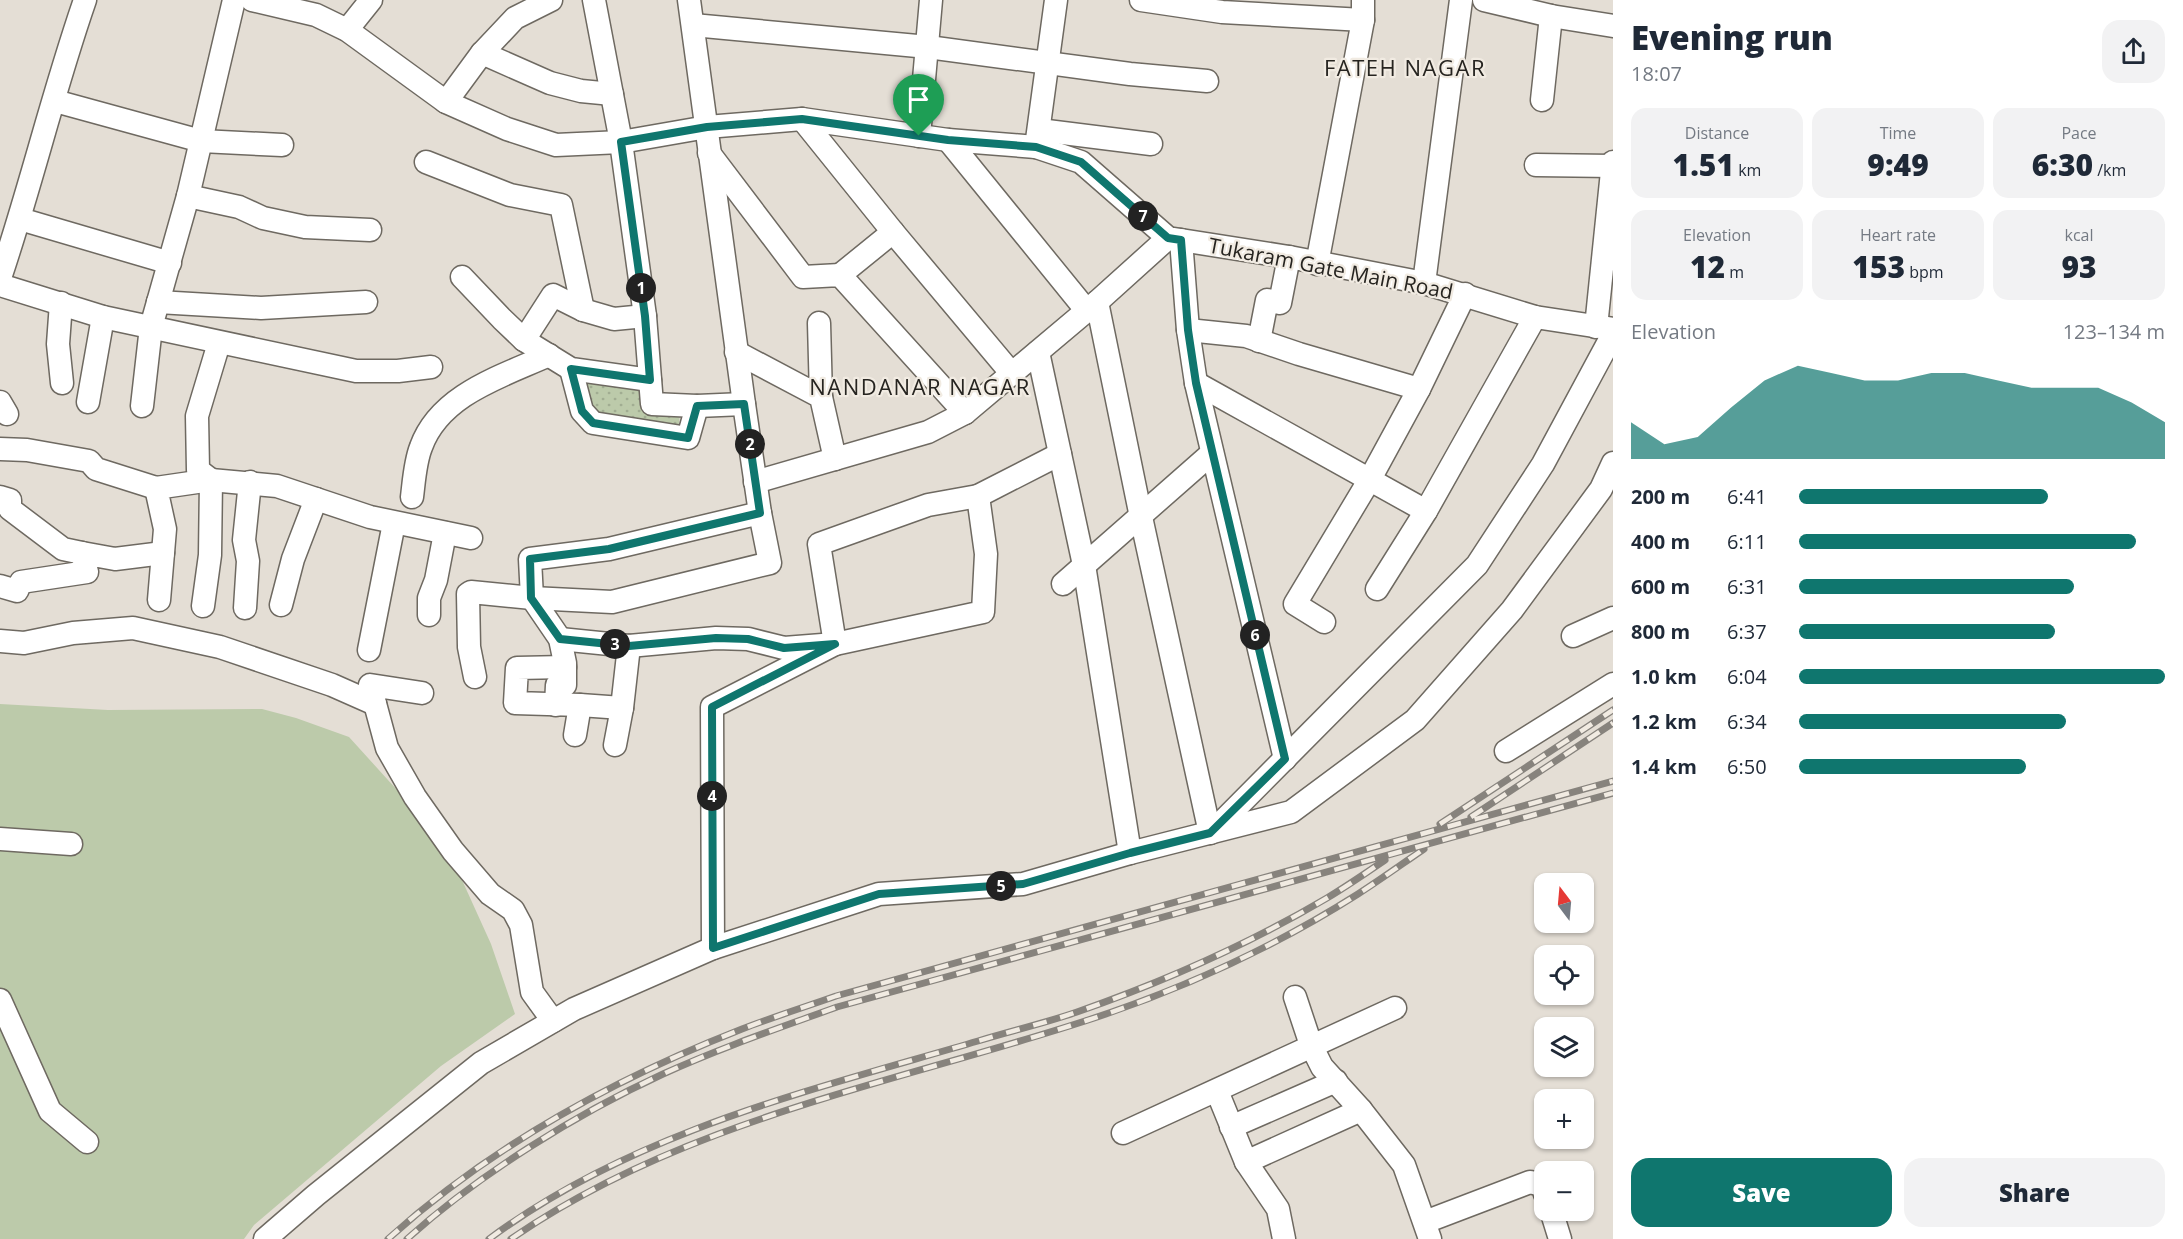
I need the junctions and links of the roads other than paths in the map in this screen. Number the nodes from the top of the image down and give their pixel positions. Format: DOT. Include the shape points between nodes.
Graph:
graph roads {
  1 [pos="85,0"];
  2 [pos="234,0"];
  3 [pos="252,0"];
  4 [pos="370,0"];
  5 [pos="551,0"];
  6 [pos="593,0"];
  7 [pos="689,0"];
  8 [pos="932,0"];
  9 [pos="1056,0"];
  10 [pos="1141,0"];
  11 [pos="1461,0"];
  12 [pos="1484,0"];
  13 [pos="1222,6"];
  14 [pos="318,8"];
  15 [pos="1363,10"];
  16 [pos="1551,16"];
  17 [pos="693,25"];
  18 [pos="1613,26"];
  19 [pos="347,30"];
  20 [pos="928,47"];
  21 [pos="483,53"];
  22 [pos="1047,63"];
  23 [pos="1207,81"];
  24 [pos="612,94"];
  25 [pos="1542,100"];
  26 [pos="55,101"];
  27 [pos="446,102"];
  28 [pos="802,119"];
  29 [pos="707,127"];
  30 [pos="919,136"];
  31 [pos="1037,138"];
  32 [pos="948,140"];
  33 [pos="201,141"];
  34 [pos="621,142"];
  35 [pos="1151,144"];
  36 [pos="282,145"];
  37 [pos="708,152"];
  38 [pos="426,162"];
  39 [pos="1613,164"];
  40 [pos="1536,165"];
  41 [pos="188,196"];
  42 [pos="20,219"];
  43 [pos="370,230"];
  44 [pos="893,232"];
  45 [pos="1175,239"];
  46 [pos="1289,257"];
  47 [pos="170,263"];
  48 [pos="1317,264"];
  49 [pos="840,275"];
  50 [pos="462,277"];
  51 [pos="0,278"];
  52 [pos="1424,283"];
  53 [pos="0,285"];
  54 [pos="1465,294"];
  55 [pos="158,302"];
  56 [pos="366,302"];
  57 [pos="61,303"];
  58 [pos="1092,307"];
  59 [pos="583,310"];
  60 [pos="645,316"];
  61 [pos="103,317"];
  62 [pos="1535,317"];
  63 [pos="819,322"];
  64 [pos="151,327"];
  65 [pos="1188,330"];
  66 [pos="1607,330"];
  67 [pos="524,340"];
  68 [pos="1259,341"];
  69 [pos="219,342"];
  70 [pos="736,352"];
  71 [pos="1038,352"];
  72 [pos="549,355"];
  73 [pos="431,367"];
  74 [pos="571,369"];
  75 [pos="1012,374"];
  76 [pos="650,380"];
  77 [pos="62,383"];
  78 [pos="1196,383"];
  79 [pos="1419,388"];
  80 [pos="821,397"];
  81 [pos="88,402"];
  82 [pos="744,404"];
  83 [pos="142,406"];
  84 [pos="697,406"];
  85 [pos="965,413"];
  86 [pos="0,449"];
  87 [pos="1212,453"];
  88 [pos="1060,454"];
  89 [pos="836,459"];
  90 [pos="1613,463"];
  91 [pos="1370,479"];
  92 [pos="211,480"];
  93 [pos="250,482"];
  94 [pos="755,482"];
  95 [pos="156,488"];
  96 [pos="978,496"];
  97 [pos="0,497"];
  98 [pos="412,497"];
  99 [pos="315,499"];
  100 [pos="1426,511"];
  101 [pos="760,513"];
  102 [pos="1141,517"];
  103 [pos="394,523"];
  104 [pos="445,534"];
  105 [pos="471,538"];
  106 [pos="82,553"];
  107 [pos="163,553"];
  108 [pos="1084,565"];
  109 [pos="1063,584"];
  110 [pos="0,586"];
  111 [pos="1377,589"];
  112 [pos="531,598"];
  113 [pos="159,600"];
  114 [pos="281,605"];
  115 [pos="203,606"];
  116 [pos="245,608"];
  117 [pos="429,615"];
  118 [pos="1613,618"];
  119 [pos="1324,622"];
  120 [pos="1573,636"];
  121 [pos="560,639"];
  122 [pos="0,641"];
  123 [pos="835,644"];
  124 [pos="629,646"];
  125 [pos="369,650"];
  126 [pos="475,677"];
  127 [pos="1613,684"];
  128 [pos="422,693"];
  129 [pos="375,704"];
  130 [pos="580,705"];
  131 [pos="622,708"];
  132 [pos="575,735"];
  133 [pos="615,745"];
  134 [pos="1506,751"];
  135 [pos="1285,759"];
  136 [pos="1210,833"];
  137 [pos="0,839"];
  138 [pos="71,844"];
  139 [pos="1130,853"];
  140 [pos="713,948"];
  141 [pos="1295,997"];
  142 [pos="0,1000"];
  143 [pos="1395,1008"];
  144 [pos="553,1021"];
  145 [pos="1311,1045"];
  146 [pos="1336,1081"];
  147 [pos="1217,1091"];
  148 [pos="1361,1110"];
  149 [pos="1231,1127"];
  150 [pos="1123,1133"];
  151 [pos="87,1142"];
  152 [pos="1246,1162"];
  153 [pos="1534,1183"];
  154 [pos="1554,1221"];
  155 [pos="1427,1231"];
  156 [pos="265,1239"];
  157 [pos="1284,1239"];
  158 [pos="1560,1239"];
  1 -- 26 [label="street"];
  2 -- 33 [label="street"];
  3 -- 14 [label="street"];
  4 -- 19 [label="street"];
  5 -- 21 [label="street" via="515,18"];
  6 -- 24 [label="street"];
  7 -- 17 [label="street"];
  8 -- 20 [label="street"];
  9 -- 22 [label="street"];
  10 -- 13 [label="street"];
  11 -- 52 [label="street"];
  12 -- 16 [label="street"];
  13 -- 15 [label="street"];
  14 -- 19 [label="street"];
  15 -- 48 [label="street"];
  16 -- 18 [label="street"];
  16 -- 25 [label="street"];
  17 -- 20 [label="street"];
  17 -- 29 [label="street"];
  19 -- 27 [label="street"];
  20 -- 22 [label="street"];
  20 -- 30 [label="street"];
  21 -- 24 [label="street" via="550,83"];
  21 -- 27 [label="street"];
  22 -- 23 [label="street"];
  22 -- 31 [label="street"];
  24 -- 34 [label="street"];
  26 -- 33 [label="street"];
  26 -- 42 [label="street"];
  27 -- 34 [label="street" via="556,145"];
  28 -- 29 [label="street"];
  28 -- 30 [label="street"];
  28 -- 44 [label="street"];
  29 -- 34 [label="street"];
  29 -- 37 [label="street"];
  30 -- 32 [label="street"];
  31 -- 32 [label="street"];
  31 -- 35 [label="street"];
  31 -- 45 [label="street" via="1081,162"];
  32 -- 58 [label="street"];
  33 -- 36 [label="street"];
  33 -- 41 [label="street"];
  34 -- 60 [label="street"];
  37 -- 49 [label="street" via="803,277"];
  37 -- 70 [label="street"];
  38 -- 59 [label="street" via="510,195 561,205"];
  39 -- 40 [label="street"];
  39 -- 66 [label="street"];
  41 -- 43 [label="street" via="305,227"];
  41 -- 47 [label="street"];
  42 -- 47 [label="street"];
  42 -- 51 [label="street"];
  44 -- 49 [label="street"];
  44 -- 75 [label="street"];
  45 -- 46 [label="street, Tukaram Gate Main Road"];
  45 -- 58 [label="street"];
  45 -- 65 [label="street"];
  46 -- 48 [label="street, Tukaram Gate Main Road"];
  46 -- 68 [label="street" via="1280,303 1267,300"];
  47 -- 55 [label="street"];
  48 -- 52 [label="street, Tukaram Gate Main Road"];
  49 -- 85 [label="street"];
  50 -- 67 [label="street"];
  52 -- 54 [label="street, Tukaram Gate Main Road"];
  53 -- 57 [label="street"];
  54 -- 62 [label="street, Tukaram Gate Main Road"];
  54 -- 79 [label="street"];
  55 -- 56 [label="street" via="261,308"];
  55 -- 64 [label="street"];
  57 -- 61 [label="street"];
  57 -- 77 [label="street" via="58,344"];
  58 -- 71 [label="street"];
  58 -- 102 [label="street"];
  59 -- 60 [label="street" via="614,319"];
  59 -- 67 [label="street" via="553,295"];
  60 -- 76 [label="street"];
  61 -- 64 [label="street"];
  61 -- 81 [label="street"];
  62 -- 66 [label="street, Tukaram Gate Main Road"];
  62 -- 100 [label="street"];
  63 -- 80 [label="street"];
  64 -- 69 [label="street"];
  64 -- 83 [label="street"];
  65 -- 68 [label="street"];
  65 -- 78 [label="street"];
  66 -- 135 [label="street" via="1543,465 1477,566"];
  67 -- 72 [label="street"];
  68 -- 79 [label="street"];
  69 -- 73 [label="street" via="356,371"];
  69 -- 92 [label="street" via="197,416 198,470"];
  70 -- 80 [label="street"];
  70 -- 82 [label="street"];
  71 -- 75 [label="street"];
  71 -- 88 [label="street"];
  72 -- 74 [label="street"];
  72 -- 98 [label="street" via="478,387 446,411 429,430 420,449"];
  74 -- 76 [label="street"];
  74 -- 84 [label="street" via="582,411 593,423 688,438"];
  75 -- 85 [label="street"];
  76 -- 84 [label="street" via="651,404"];
  78 -- 87 [label="street"];
  78 -- 91 [label="street"];
  79 -- 91 [label="street"];
  80 -- 89 [label="street"];
  82 -- 84 [label="street"];
  82 -- 94 [label="street"];
  85 -- 89 [label="street" via="928,432"];
  86 -- 95 [label="street" via="89,461 96,470"];
  87 -- 102 [label="street"];
  87 -- 135 [label="street"];
  88 -- 96 [label="street"];
  88 -- 108 [label="street"];
  89 -- 94 [label="street"];
  90 -- 136 [label="street" via="1601,489 1512,610 1415,720 1291,812"];
  91 -- 100 [label="street"];
  91 -- 119 [label="street" via="1296,604"];
  92 -- 93 [label="street"];
  92 -- 95 [label="street"];
  92 -- 115 [label="street" via="210,555"];
  93 -- 99 [label="street"];
  93 -- 116 [label="street" via="244,540 248,561"];
  94 -- 101 [label="street"];
  95 -- 107 [label="street" via="165,529"];
  96 -- 123 [label="street" via="928,505 819,544"];
  96 -- 123 [label="street" via="986,554 983,612"];
  97 -- 106 [label="street" via="10,500 10,509 63,549"];
  99 -- 103 [label="street"];
  99 -- 114 [label="street"];
  100 -- 111 [label="street"];
  101 -- 112 [label="street" via="609,549 530,559"];
  101 -- 112 [label="street" via="770,563 612,602"];
  102 -- 108 [label="street"];
  102 -- 136 [label="street"];
  103 -- 104 [label="street"];
  103 -- 125 [label="street"];
  104 -- 105 [label="street"];
  104 -- 117 [label="street" via="429,598"];
  106 -- 107 [label="street" via="115,559"];
  106 -- 110 [label="street" via="87,572 21,582 16,591"];
  107 -- 113 [label="street"];
  108 -- 109 [label="street"];
  108 -- 139 [label="street"];
  112 -- 121 [label="street"];
  112 -- 126 [label="street" via="468,594 469,647"];
  118 -- 120 [label="street"];
  121 -- 124 [label="street"];
  121 -- 130 [label="street" via="548,685"];
  122 -- 129 [label="street" via="24,643 73,633 133,628 220,647"];
  123 -- 124 [label="street" via="784,648 748,639 716,638"];
  123 -- 140 [label="street" via="712,707"];
  124 -- 131 [label="street"];
  127 -- 134 [label="street"];
  128 -- 129 [label="street" via="370,685"];
  129 -- 144 [label="street" via="387,748 415,797 490,894 513,910 521,925 532,992"];
  130 -- 131 [label="street"];
  130 -- 132 [label="street"];
  131 -- 133 [label="street"];
  135 -- 136 [label="street"];
  136 -- 139 [label="street"];
  137 -- 138 [label="street"];
  139 -- 140 [label="street" via="1023,884 879,894"];
  140 -- 144 [label="street"];
  141 -- 145 [label="street"];
  142 -- 151 [label="street" via="50,1111"];
  143 -- 145 [label="street"];
  144 -- 156 [label="street" via="481,1063"];
  145 -- 146 [label="street" via="1322,1067"];
  145 -- 147 [label="street"];
  146 -- 148 [label="street"];
  146 -- 149 [label="street"];
  147 -- 149 [label="street"];
  147 -- 150 [label="street"];
  148 -- 152 [label="street"];
  148 -- 155 [label="street" via="1404,1165"];
  149 -- 152 [label="street"];
  152 -- 157 [label="street" via="1278,1209"];
  153 -- 155 [label="street"];
  154 -- 158 [label="street"];
}
